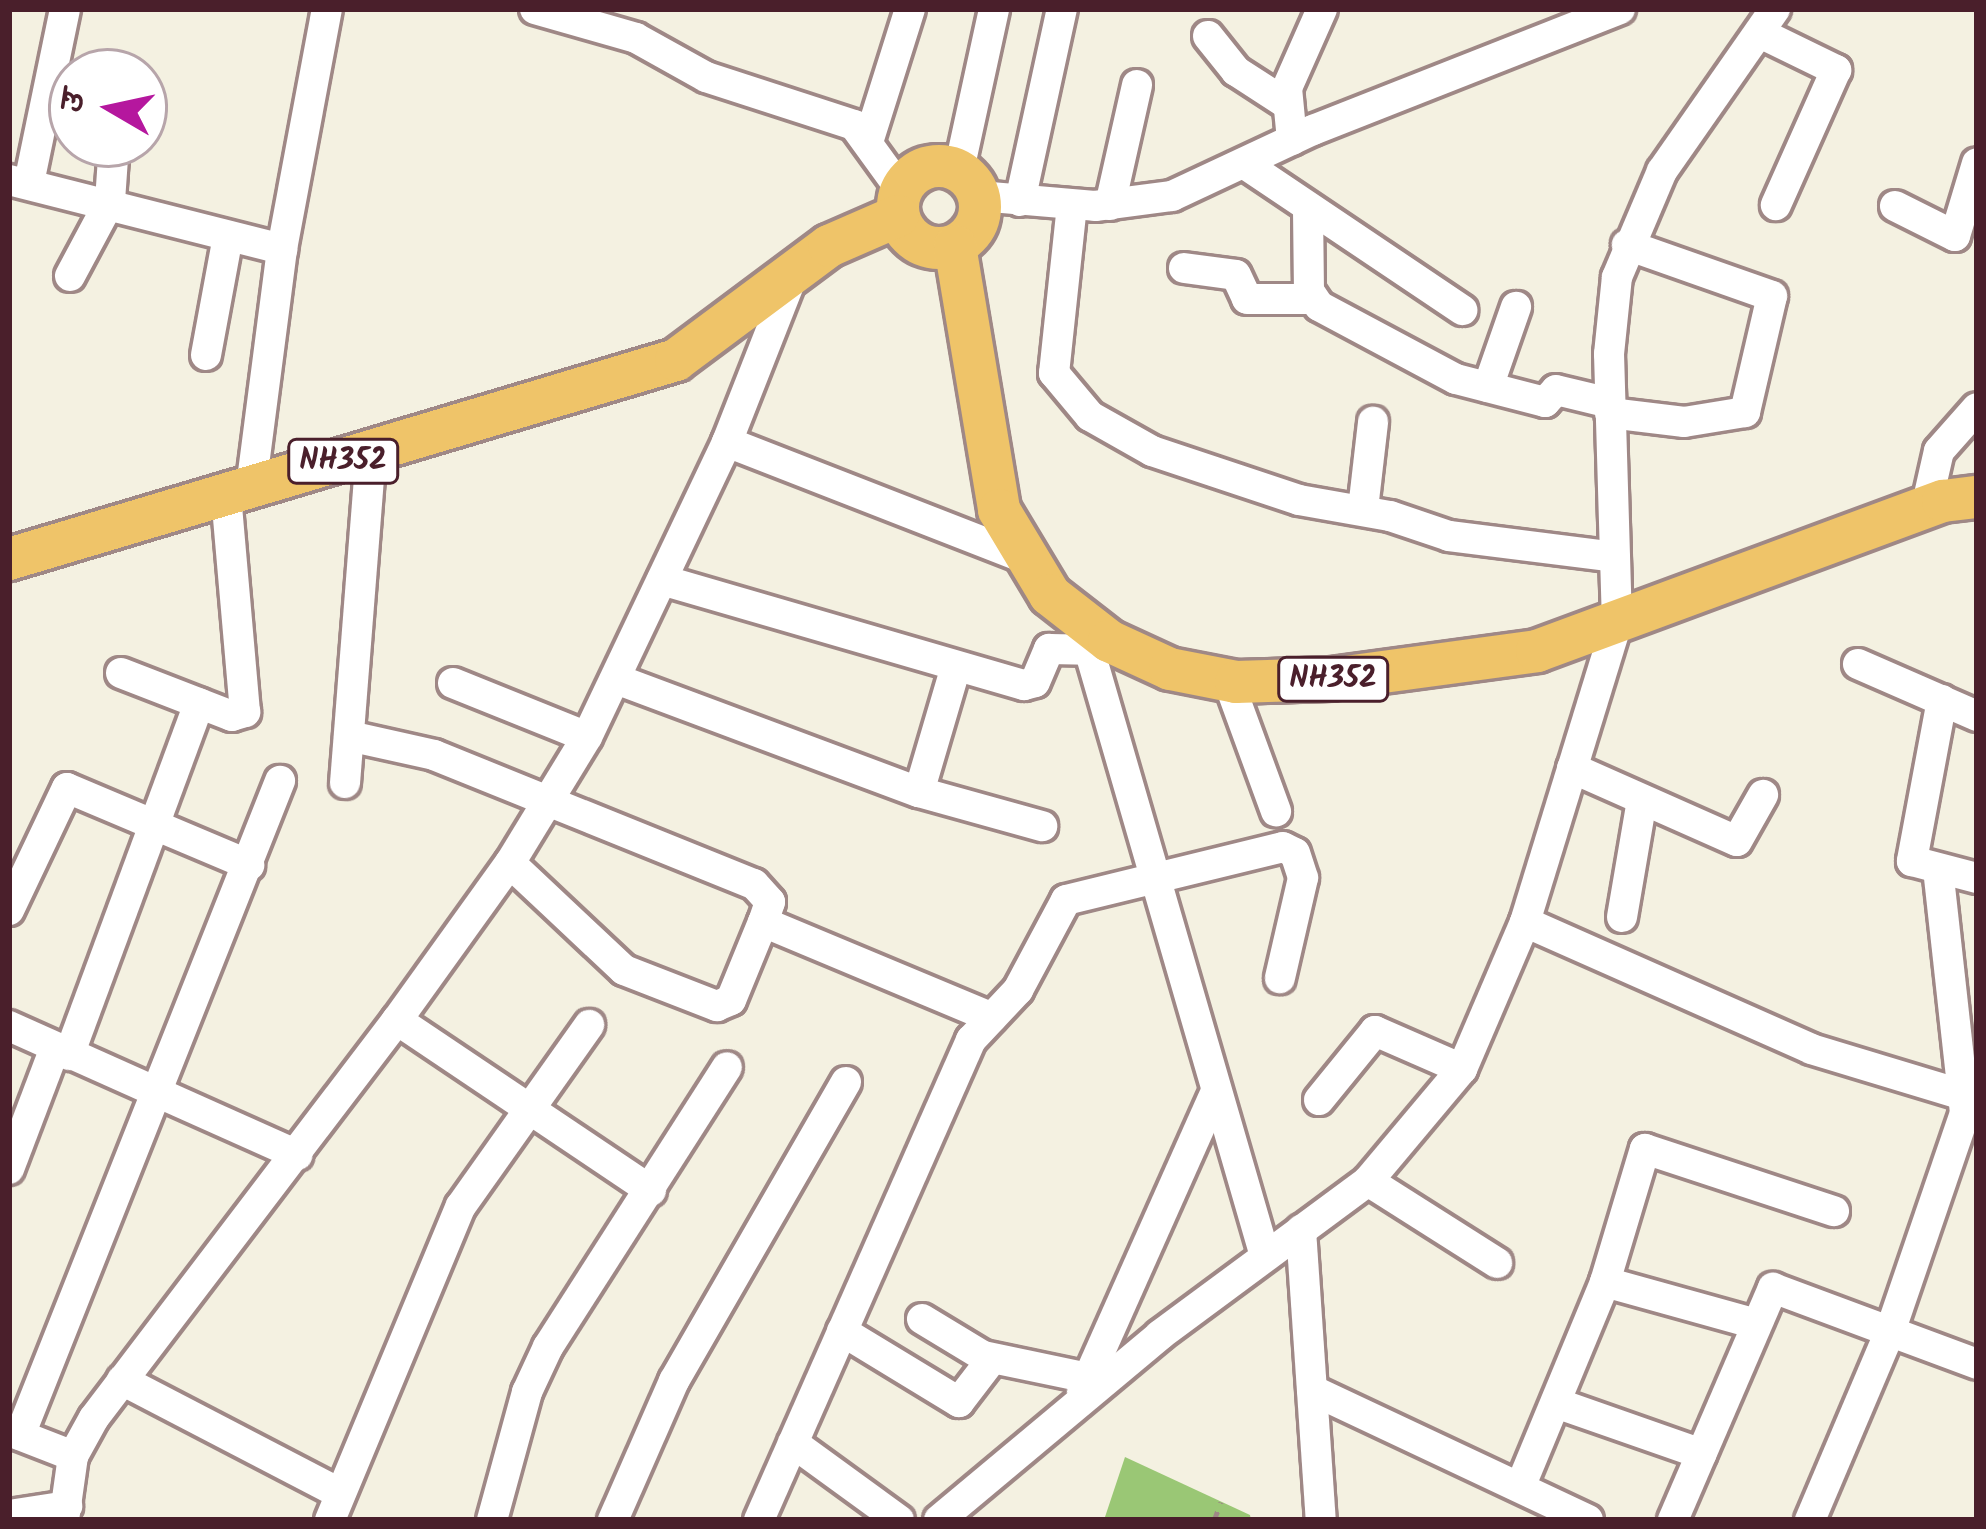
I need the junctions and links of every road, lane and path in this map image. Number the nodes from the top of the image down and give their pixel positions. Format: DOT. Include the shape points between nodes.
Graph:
graph roads {
  1 [pos="65,9"];
  2 [pos="327,9"];
  3 [pos="535,9"];
  4 [pos="910,9"];
  5 [pos="994,9"];
  6 [pos="1062,9"];
  7 [pos="1322,9"];
  8 [pos="1620,9"];
  9 [pos="1768,21"];
  10 [pos="638,23"];
  11 [pos="1208,36"];
  12 [pos="1137,85"];
  13 [pos="1287,104"];
  14 [pos="868,139"];
  15 [pos="1292,140"];
  16 [pos="1977,163"];
  17 [pos="1245,164"];
  18 [pos="112,168"];
  19 [pos="19,182"];
  20 [pos="986,189"];
  21 [pos="110,201"];
  22 [pos="899,203"];
  23 [pos="1110,205"];
  24 [pos="1776,205"];
  25 [pos="1072,206"];
  26 [pos="1895,206"];
  27 [pos="1308,210"];
  28 [pos="228,236"];
  29 [pos="1627,245"];
  30 [pos="955,246"];
  31 [pos="282,249"];
  32 [pos="1184,268"];
  33 [pos="795,269"];
  34 [pos="70,275"];
  35 [pos="1313,299"];
  36 [pos="1516,307"];
  37 [pos="1462,310"];
  38 [pos="206,356"];
  39 [pos="1488,388"];
  40 [pos="1610,408"];
  41 [pos="1977,408"];
  42 [pos="1373,422"];
  43 [pos="727,442"];
  44 [pos="371,454"];
  45 [pos="238,492"];
  46 [pos="1977,497"];
  47 [pos="1925,508"];
  48 [pos="1363,509"];
  49 [pos="1615,556"];
  50 [pos="9,559"];
  51 [pos="1029,560"];
  52 [pos="662,580"];
  53 [pos="1617,623"];
  54 [pos="1084,634"];
  55 [pos="1858,664"];
  56 [pos="955,670"];
  57 [pos="121,673"];
  58 [pos="616,679"];
  59 [pos="1228,680"];
  60 [pos="453,683"];
  61 [pos="1942,700"];
  62 [pos="199,704"];
  63 [pos="1977,716"];
  64 [pos="349,736"];
  65 [pos="586,737"];
  66 [pos="1572,768"];
  67 [pos="280,781"];
  68 [pos="345,783"];
  69 [pos="919,792"];
  70 [pos="1763,795"];
  71 [pos="1642,800"];
  72 [pos="546,805"];
  73 [pos="1276,811"];
  74 [pos="154,824"];
  75 [pos="1042,826"];
  76 [pos="510,863"];
  77 [pos="249,865"];
  78 [pos="1938,870"];
  79 [pos="1154,876"];
  80 [pos="1977,878"];
  81 [pos="9,910"];
  82 [pos="1622,916"];
  83 [pos="763,922"];
  84 [pos="1525,922"];
  85 [pos="1280,978"];
  86 [pos="992,1018"];
  87 [pos="397,1020"];
  88 [pos="589,1024"];
  89 [pos="9,1026"];
  90 [pos="1968,1040"];
  91 [pos="62,1051"];
  92 [pos="727,1067"];
  93 [pos="1462,1069"];
  94 [pos="846,1082"];
  95 [pos="152,1093"];
  96 [pos="1214,1096"];
  97 [pos="1971,1097"];
  98 [pos="1319,1100"];
  99 [pos="524,1112"];
  100 [pos="296,1155"];
  101 [pos="9,1169"];
  102 [pos="1368,1181"];
  103 [pos="651,1191"];
  104 [pos="1834,1211"];
  105 [pos="1301,1230"];
  106 [pos="1265,1256"];
  107 [pos="1497,1263"];
  108 [pos="1605,1282"];
  109 [pos="922,1318"];
  110 [pos="1756,1324"];
  111 [pos="1891,1329"];
  112 [pos="842,1331"];
  113 [pos="992,1359"];
  114 [pos="1977,1364"];
  115 [pos="122,1380"];
  116 [pos="1083,1389"];
  117 [pos="1312,1390"];
  118 [pos="1559,1404"];
  119 [pos="15,1433"];
  120 [pos="793,1443"];
  121 [pos="1702,1454"];
  122 [pos="74,1456"];
  123 [pos="1521,1485"];
  124 [pos="9,1491"];
  125 [pos="1221,1502"];
  126 [pos="333,1506"];
  127 [pos="44,1513"];
  128 [pos="492,1520"];
  129 [pos="613,1520"];
  130 [pos="759,1520"];
  131 [pos="899,1520"];
  132 [pos="939,1520"];
  133 [pos="1214,1520"];
  134 [pos="1321,1520"];
  135 [pos="1588,1520"];
  136 [pos="1673,1520"];
  137 [pos="1810,1520"];
  1 -- 19 [label="street"];
  2 -- 31 [label="street"];
  3 -- 10 [label="street"];
  4 -- 14 [label="street"];
  5 -- 20 [label="street"];
  6 -- 20 [label="street"];
  7 -- 13 [label="street" via="1292,70"];
  8 -- 15 [label="street"];
  9 -- 24 [label="street" via="1836,70"];
  9 -- 29 [label="street" via="1662,171"];
  10 -- 14 [label="street" via="706,77 833,116"];
  11 -- 13 [label="street" via="1236,71"];
  12 -- 23 [label="street"];
  13 -- 15 [label="street"];
  14 -- 22 [label="street"];
  15 -- 17 [label="street"];
  16 -- 26 [label="street" via="1955,236"];
  17 -- 23 [label="street" via="1172,196"];
  17 -- 27 [label="street"];
  18 -- 21 [label="street"];
  19 -- 21 [label="street"];
  20 -- 22 [label="highway, NH352" via="940,165 916,172"];
  20 -- 25 [label="street"];
  20 -- 30 [label="highway" via="977,224"];
  21 -- 28 [label="street"];
  21 -- 34 [label="street"];
  22 -- 30 [label="highway" via="916,243"];
  22 -- 33 [label="highway, NH352"];
  23 -- 25 [label="street"];
  25 -- 48 [label="street" via="1057,384 1090,416 1152,451 1299,500"];
  27 -- 35 [label="street"];
  27 -- 37 [label="street"];
  28 -- 31 [label="street"];
  28 -- 38 [label="street"];
  29 -- 40 [label="street" via="1615,296"];
  29 -- 40 [label="street" via="1772,296 1745,412 1684,422"];
  30 -- 51 [label="highway, NH352" via="999,510"];
  31 -- 45 [label="street"];
  32 -- 35 [label="street" via="1236,275 1246,299"];
  33 -- 43 [label="street"];
  33 -- 44 [label="highway, NH352" via="676,360"];
  35 -- 39 [label="street" via="1439,371"];
  36 -- 39 [label="street"];
  39 -- 40 [label="street" via="1545,402 1559,390"];
  40 -- 49 [label="street"];
  41 -- 47 [label="street" via="1939,451"];
  42 -- 48 [label="street"];
  43 -- 51 [label="street"];
  43 -- 52 [label="street"];
  44 -- 45 [label="highway, NH352"];
  44 -- 64 [label="street"];
  45 -- 50 [label="highway, NH352"];
  45 -- 62 [label="street" via="247,704 238,717"];
  46 -- 47 [label="highway, NH352"];
  47 -- 53 [label="highway, NH352"];
  48 -- 49 [label="street" via="1449,536"];
  49 -- 53 [label="street"];
  51 -- 54 [label="highway, NH352"];
  52 -- 56 [label="street"];
  52 -- 58 [label="street"];
  53 -- 59 [label="highway, NH352" via="1537,651 1331,680"];
  53 -- 66 [label="street"];
  54 -- 56 [label="street" via="1048,650 1029,685"];
  54 -- 59 [label="highway, NH352" via="1171,669"];
  54 -- 79 [label="street"];
  55 -- 61 [label="street"];
  56 -- 69 [label="street"];
  57 -- 62 [label="street"];
  58 -- 65 [label="street"];
  58 -- 69 [label="street"];
  59 -- 73 [label="street"];
  60 -- 65 [label="street"];
  61 -- 63 [label="street"];
  61 -- 78 [label="street" via="1911,856"];
  62 -- 74 [label="street"];
  64 -- 68 [label="street"];
  64 -- 72 [label="street" via="434,755"];
  65 -- 72 [label="street"];
  66 -- 71 [label="street"];
  66 -- 84 [label="street"];
  67 -- 77 [label="street"];
  69 -- 75 [label="street"];
  70 -- 71 [label="street" via="1737,841"];
  71 -- 82 [label="street"];
  72 -- 76 [label="street"];
  72 -- 83 [label="street" via="754,884 770,902"];
  74 -- 77 [label="street"];
  74 -- 81 [label="street" via="64,790"];
  74 -- 91 [label="street"];
  76 -- 83 [label="street" via="624,970 717,1006 731,1000"];
  76 -- 87 [label="street"];
  77 -- 95 [label="street" via="199,999"];
  78 -- 80 [label="street"];
  78 -- 90 [label="street"];
  79 -- 85 [label="street" via="1272,847 1295,854 1303,878"];
  79 -- 86 [label="street" via="1066,901 1018,990"];
  79 -- 96 [label="street"];
  83 -- 86 [label="street"];
  84 -- 93 [label="street"];
  84 -- 97 [label="street" via="1811,1049"];
  86 -- 112 [label="street" via="970,1040"];
  87 -- 99 [label="street"];
  87 -- 100 [label="street"];
  88 -- 99 [label="street"];
  89 -- 91 [label="street"];
  90 -- 97 [label="street"];
  91 -- 95 [label="street"];
  91 -- 101 [label="street"];
  92 -- 103 [label="street"];
  93 -- 98 [label="street" via="1375,1031"];
  93 -- 102 [label="street"];
  94 -- 129 [label="street" via="674,1381"];
  95 -- 100 [label="street"];
  95 -- 119 [label="street"];
  96 -- 106 [label="street"];
  96 -- 116 [label="street"];
  97 -- 111 [label="street"];
  99 -- 103 [label="street"];
  99 -- 126 [label="street" via="461,1206"];
  100 -- 115 [label="street"];
  102 -- 105 [label="street"];
  102 -- 107 [label="street"];
  103 -- 128 [label="street" via="548,1347 527,1392"];
  104 -- 108 [label="street" via="1645,1149"];
  105 -- 106 [label="street"];
  105 -- 117 [label="street"];
  106 -- 116 [label="street"];
  108 -- 110 [label="street"];
  108 -- 118 [label="street"];
  109 -- 113 [label="street"];
  110 -- 111 [label="street" via="1773,1288 1782,1287"];
  110 -- 121 [label="street"];
  111 -- 114 [label="street"];
  111 -- 137 [label="street"];
  112 -- 113 [label="street" via="959,1402"];
  112 -- 120 [label="street"];
  113 -- 116 [label="street"];
  115 -- 122 [label="street"];
  115 -- 126 [label="street"];
  116 -- 132 [label="street"];
  117 -- 123 [label="street"];
  117 -- 134 [label="street"];
  118 -- 121 [label="street"];
  118 -- 123 [label="street"];
  119 -- 122 [label="street"];
  120 -- 130 [label="street"];
  120 -- 131 [label="street"];
  121 -- 136 [label="street"];
  122 -- 127 [label="street"];
  123 -- 135 [label="street"];
  124 -- 127 [label="street"];
  125 -- 133 [label="path"];
}
